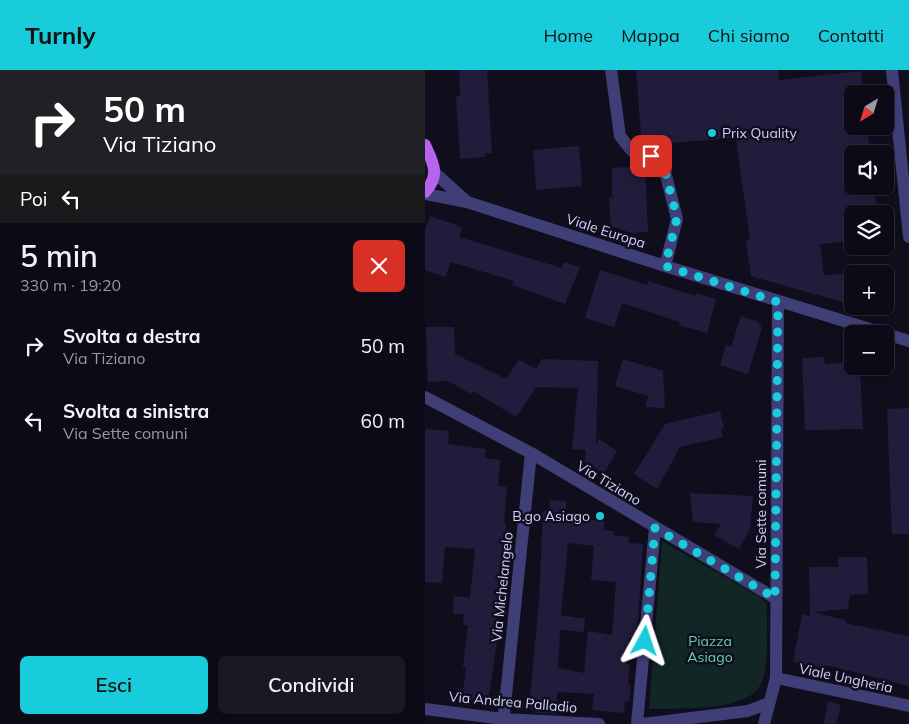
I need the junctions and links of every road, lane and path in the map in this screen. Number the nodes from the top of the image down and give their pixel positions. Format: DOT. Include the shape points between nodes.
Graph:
graph roads {
  1 [pos="611,70"];
  2 [pos="892,70"];
  3 [pos="425,145"];
  4 [pos="435,173"];
  5 [pos="425,193"];
  6 [pos="467,202"];
  7 [pos="909,237"];
  8 [pos="665,266"];
  9 [pos="778,302"];
  10 [pos="909,341"];
  11 [pos="425,397"];
  12 [pos="531,453"];
  13 [pos="655,528"];
  14 [pos="775,598"];
  15 [pos="777,678"];
  16 [pos="769,703"];
  17 [pos="909,706"];
  18 [pos="425,709"];
  19 [pos="503,722"];
  20 [pos="599,724"];
  21 [pos="637,724"];
  22 [pos="643,724"];
  23 [pos="763,724"];
  1 -- 8 [label="street" via="620,136 632,151 651,156 664,167 677,218"];
  2 -- 7 [label="street"];
  3 -- 4 [label="main road, Viale Europa"];
  4 -- 5 [label="main road, Viale Europa" via="433,184"];
  4 -- 6 [label="street, Viale Europa"];
  5 -- 6 [label="street, Viale Europa"];
  6 -- 8 [label="street, Viale Europa"];
  8 -- 9 [label="street, Viale Europa"];
  9 -- 10 [label="street, Viale Europa"];
  9 -- 14 [label="street, Via Sette comuni"];
  11 -- 12 [label="street, Via Tiziano"];
  12 -- 13 [label="street, Via Tiziano"];
  12 -- 19 [label="street, Via Michelangelo"];
  13 -- 14 [label="street, Via Tiziano"];
  13 -- 21 [label="street"];
  14 -- 15 [label="street, Via Sette comuni"];
  15 -- 16 [label="street, Via Sette comuni"];
  15 -- 17 [label="street, Viale Ungheria"];
  16 -- 22 [label="street" via="748,711"];
  16 -- 23 [label="street, Via Sette comuni"];
  18 -- 19 [label="street, Via Andrea Palladio"];
  19 -- 20 [label="street, Via Andrea Palladio"];
}
